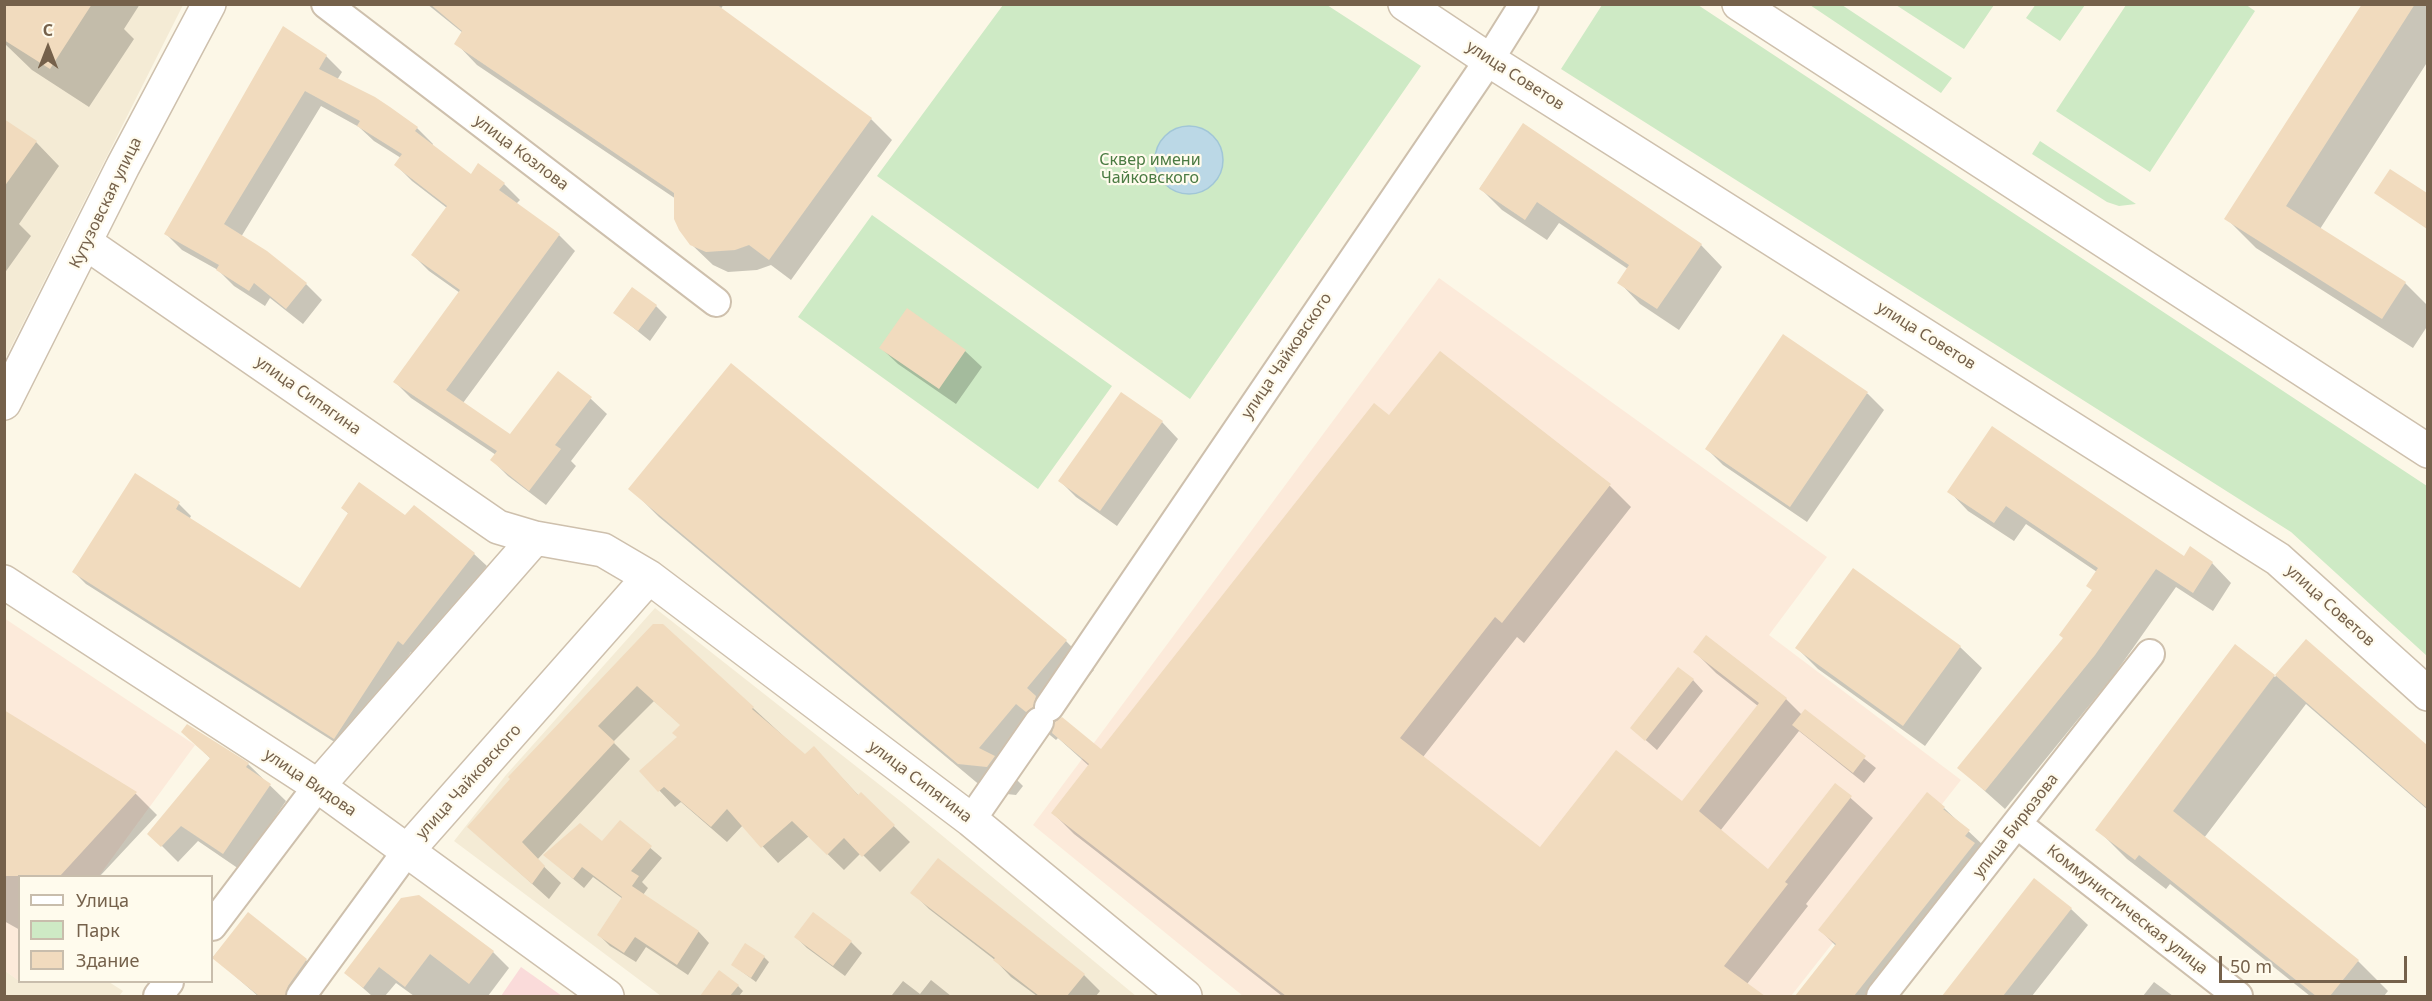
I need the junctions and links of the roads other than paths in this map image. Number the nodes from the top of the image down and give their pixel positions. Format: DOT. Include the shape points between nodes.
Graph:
graph roads {
  1 [pos="209,4"];
  2 [pos="326,4"];
  3 [pos="1405,4"];
  4 [pos="1524,4"];
  5 [pos="1739,4"];
  6 [pos="1489,60"];
  7 [pos="86,243"];
  8 [pos="716,302"];
  9 [pos="4,403"];
  10 [pos="2427,451"];
  11 [pos="535,538"];
  12 [pos="649,577"];
  13 [pos="4,582"];
  14 [pos="2150,654"];
  15 [pos="2427,694"];
  16 [pos="318,786"];
  17 [pos="971,820"];
  18 [pos="2017,824"];
  19 [pos="407,851"];
  20 [pos="213,925"];
  21 [pos="168,983"];
  22 [pos="158,996"];
  23 [pos="301,996"];
  24 [pos="607,996"];
  25 [pos="1185,996"];
  26 [pos="1881,996"];
  27 [pos="2238,996"];
  1 -- 7 [label="street, Кутузовская улица"];
  2 -- 8 [label="street, улица Козлова"];
  3 -- 6 [label="street, улица Советов"];
  4 -- 6 [label="street, улица Чайковского"];
  5 -- 10 [label="street"];
  6 -- 15 [label="street, улица Советов" via="2278,559"];
  6 -- 17 [label="street, улица Чайковского"];
  7 -- 9 [label="street, Кутузовская улица"];
  7 -- 11 [label="street, улица Сипягина" via="498,527"];
  11 -- 12 [label="street, улица Сипягина" via="603,550"];
  11 -- 16 [label="street"];
  12 -- 17 [label="street, улица Сипягина"];
  12 -- 19 [label="street, улица Чайковского"];
  13 -- 16 [label="street, улица Видова"];
  14 -- 18 [label="street, улица Бирюзова"];
  16 -- 19 [label="street, улица Видова"];
  16 -- 20 [label="street"];
  17 -- 25 [label="street, улица Сипягина"];
  18 -- 26 [label="street, улица Бирюзова"];
  18 -- 27 [label="street, Коммунистическая улица"];
  19 -- 23 [label="street, улица Чайковского"];
  19 -- 24 [label="street, улица Видова"];
  21 -- 22 [label="street"];
}
